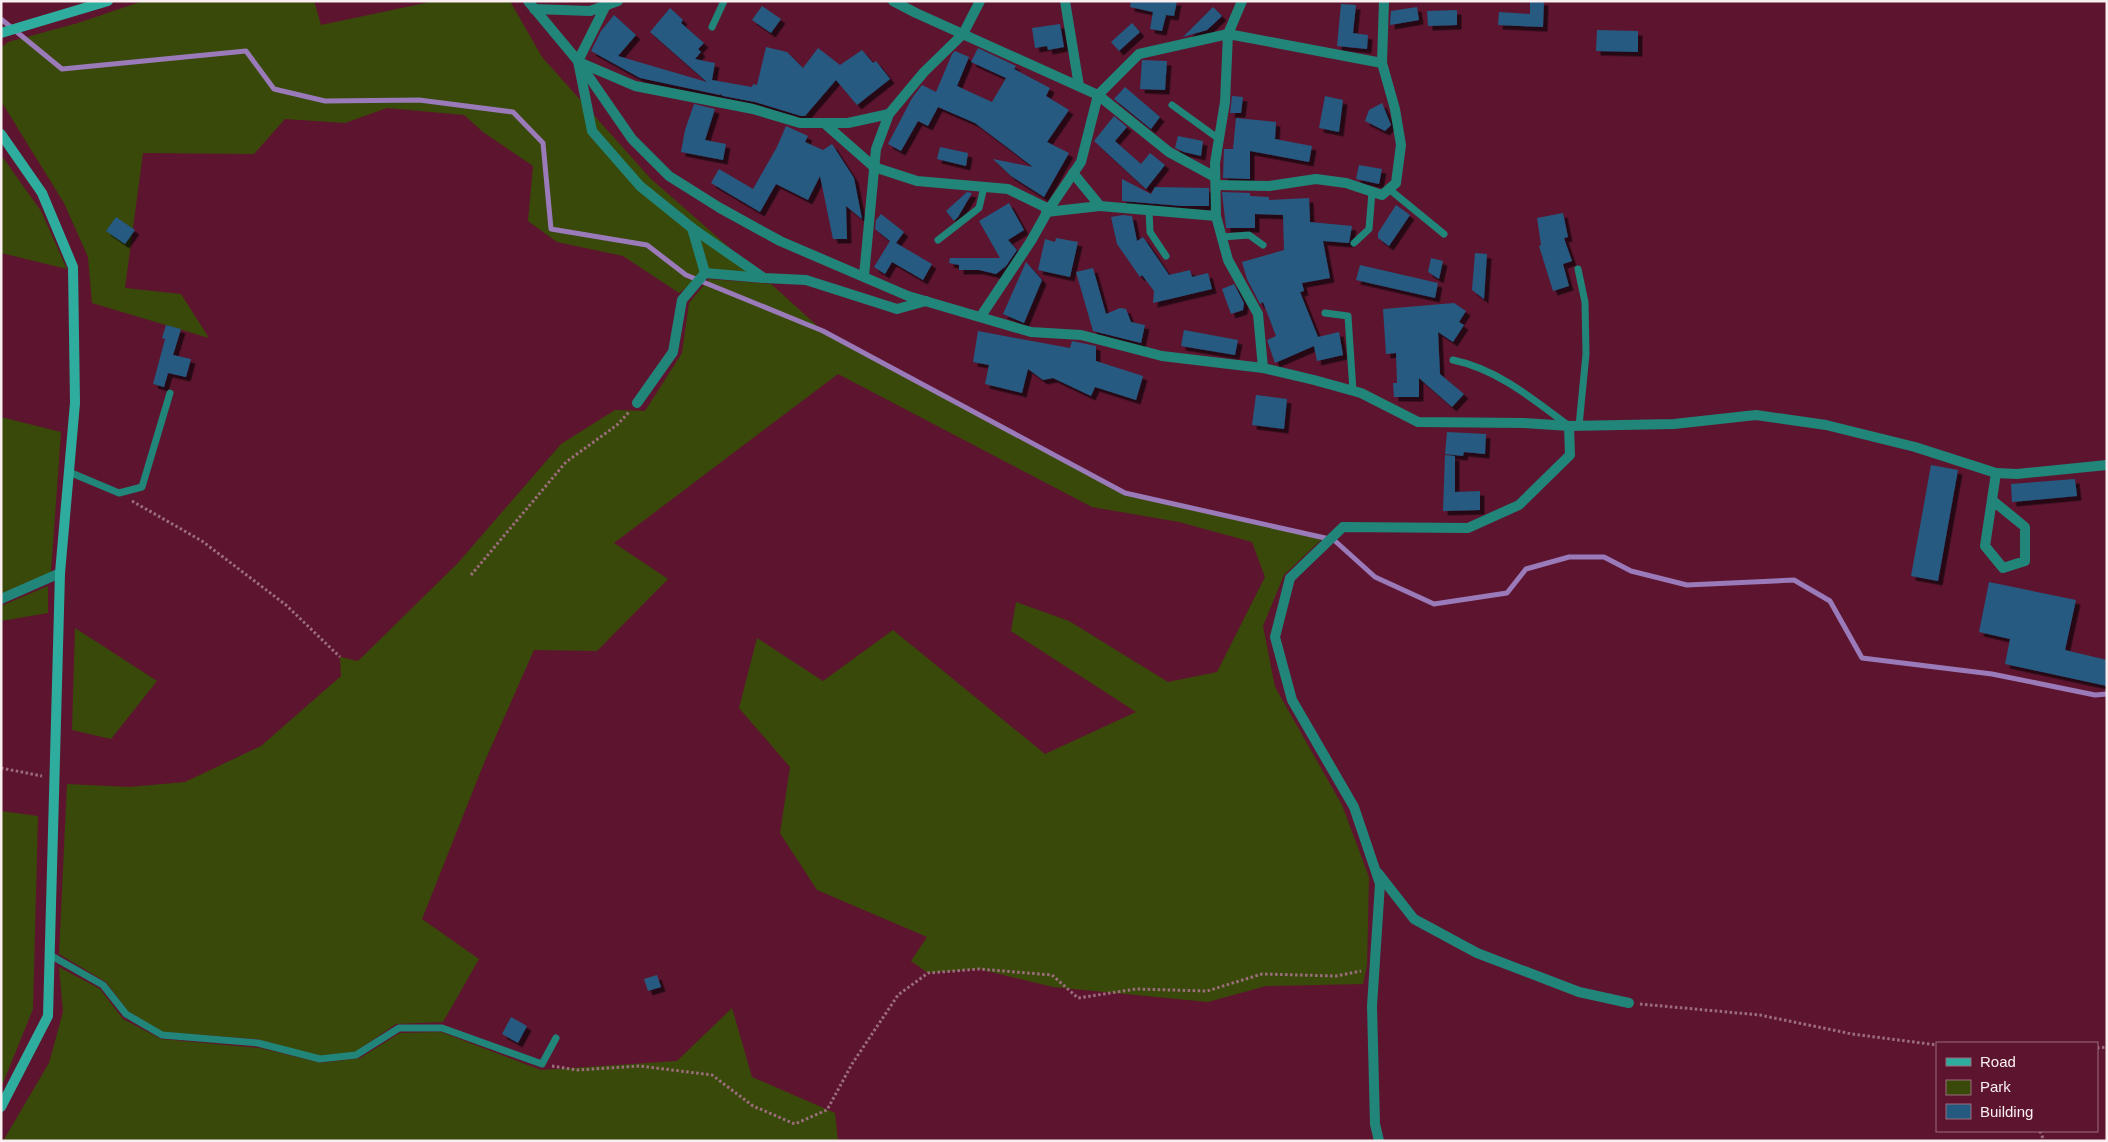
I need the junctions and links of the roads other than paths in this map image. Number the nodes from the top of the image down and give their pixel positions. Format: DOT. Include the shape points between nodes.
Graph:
graph roads {
  1 [pos="108,1"];
  2 [pos="618,1"];
  3 [pos="724,1"];
  4 [pos="893,1"];
  5 [pos="980,1"];
  6 [pos="1065,1"];
  7 [pos="1242,1"];
  8 [pos="1384,1"];
  9 [pos="531,5"];
  10 [pos="606,5"];
  11 [pos="712,27"];
  12 [pos="4,33"];
  13 [pos="963,34"];
  14 [pos="1228,34"];
  15 [pos="578,61"];
  16 [pos="1382,63"];
  17 [pos="1079,86"];
  18 [pos="1098,96"];
  19 [pos="1172,105"];
  20 [pos="889,114"];
  21 [pos="824,122"];
  22 [pos="1,134"];
  23 [pos="1219,139"];
  24 [pos="874,167"];
  25 [pos="1073,173"];
  26 [pos="1215,181"];
  27 [pos="984,187"];
  28 [pos="1389,189"];
  29 [pos="1372,192"];
  30 [pos="1100,206"];
  31 [pos="1149,210"];
  32 [pos="1048,211"];
  33 [pos="1216,216"];
  34 [pos="692,228"];
  35 [pos="1444,234"];
  36 [pos="1222,237"];
  37 [pos="938,240"];
  38 [pos="1354,243"];
  39 [pos="1264,245"];
  40 [pos="1166,256"];
  41 [pos="1578,269"];
  42 [pos="705,273"];
  43 [pos="864,276"];
  44 [pos="764,278"];
  45 [pos="926,301"];
  46 [pos="1324,314"];
  47 [pos="981,316"];
  48 [pos="1453,360"];
  49 [pos="1263,368"];
  50 [pos="1354,391"];
  51 [pos="170,393"];
  52 [pos="637,403"];
  53 [pos="1574,426"];
  54 [pos="2107,465"];
  55 [pos="69,472"];
  56 [pos="1996,473"];
  57 [pos="1992,500"];
  58 [pos="60,574"];
  59 [pos="1,599"];
  60 [pos="1374,869"];
  61 [pos="50,955"];
  62 [pos="1629,1003"];
  63 [pos="556,1038"];
  64 [pos="1,1107"];
  65 [pos="1379,1141"];
  1 -- 12 [label="street"];
  2 -- 10 [label="street"];
  3 -- 11 [label="lane"];
  4 -- 13 [label="street"];
  5 -- 13 [label="street"];
  6 -- 17 [label="street"];
  7 -- 14 [label="street"];
  8 -- 16 [label="street"];
  9 -- 10 [label="street" via="590,11"];
  9 -- 15 [label="street"];
  10 -- 15 [label="street"];
  13 -- 17 [label="street"];
  13 -- 20 [label="street" via="924,72"];
  14 -- 16 [label="street"];
  14 -- 18 [label="street" via="1138,54"];
  14 -- 23 [label="street" via="1225,102"];
  15 -- 21 [label="street" via="635,86 753,109 800,123"];
  15 -- 34 [label="street" via="592,131 640,186"];
  15 -- 43 [label="street" via="632,139 669,176 780,241"];
  16 -- 28 [label="street" via="1401,145 1396,183"];
  17 -- 18 [label="street"];
  18 -- 25 [label="street" via="1081,162"];
  18 -- 26 [label="street" via="1169,152"];
  19 -- 23 [label="lane"];
  20 -- 21 [label="street" via="848,123"];
  20 -- 24 [label="street" via="876,149"];
  21 -- 24 [label="street"];
  22 -- 55 [label="street" via="42,192 73,267 75,403"];
  23 -- 26 [label="street"];
  24 -- 27 [label="street" via="917,181"];
  24 -- 43 [label="street"];
  25 -- 30 [label="street"];
  25 -- 32 [label="street"];
  26 -- 29 [label="street" via="1269,186 1316,179 1346,183"];
  26 -- 33 [label="street"];
  27 -- 32 [label="street" via="1008,189"];
  27 -- 37 [label="lane" via="979,208"];
  28 -- 29 [label="street" via="1382,195"];
  28 -- 35 [label="lane"];
  29 -- 38 [label="lane" via="1369,229"];
  30 -- 31 [label="street"];
  30 -- 32 [label="street"];
  31 -- 33 [label="street"];
  31 -- 40 [label="lane" via="1150,232"];
  32 -- 47 [label="street"];
  33 -- 36 [label="street"];
  34 -- 42 [label="street"];
  34 -- 44 [label="street"];
  36 -- 39 [label="lane" via="1249,235"];
  36 -- 49 [label="street" via="1228,260 1258,314"];
  41 -- 53 [label="lane" via="1584,302 1586,354"];
  42 -- 44 [label="street"];
  42 -- 52 [label="street" via="682,300 673,352"];
  43 -- 45 [label="street"];
  44 -- 45 [label="street" via="806,280 897,309"];
  45 -- 47 [label="street"];
  46 -- 50 [label="lane" via="1348,316"];
  47 -- 49 [label="street" via="1031,332 1080,335 1162,356"];
  48 -- 53 [label="lane" via="1472,364 1518,388"];
  49 -- 50 [label="street"];
  50 -- 53 [label="street" via="1418,422"];
  51 -- 55 [label="lane" via="142,487 119,493"];
  53 -- 56 [label="street" via="1674,424 1756,415 1826,425 1915,447"];
  53 -- 60 [label="street" via="1570,455 1519,505 1468,528 1343,527 1290,578 1275,637 1292,700 1354,807"];
  54 -- 56 [label="street" via="2018,474"];
  55 -- 58 [label="street"];
  56 -- 57 [label="street"];
  57 -- 57 [label="street" via="1984,546 2003,568 2024,561 2025,527"];
  58 -- 59 [label="street"];
  58 -- 61 [label="street"];
  60 -- 62 [label="street" via="1414,919 1469,948 1580,992"];
  60 -- 65 [label="street" via="1380,884 1372,1006 1375,1124"];
  61 -- 63 [label="lane" via="103,985 126,1014 162,1034 258,1043 320,1059 356,1055 399,1028 442,1028 542,1064"];
  61 -- 64 [label="street" via="48,1016"];
}
